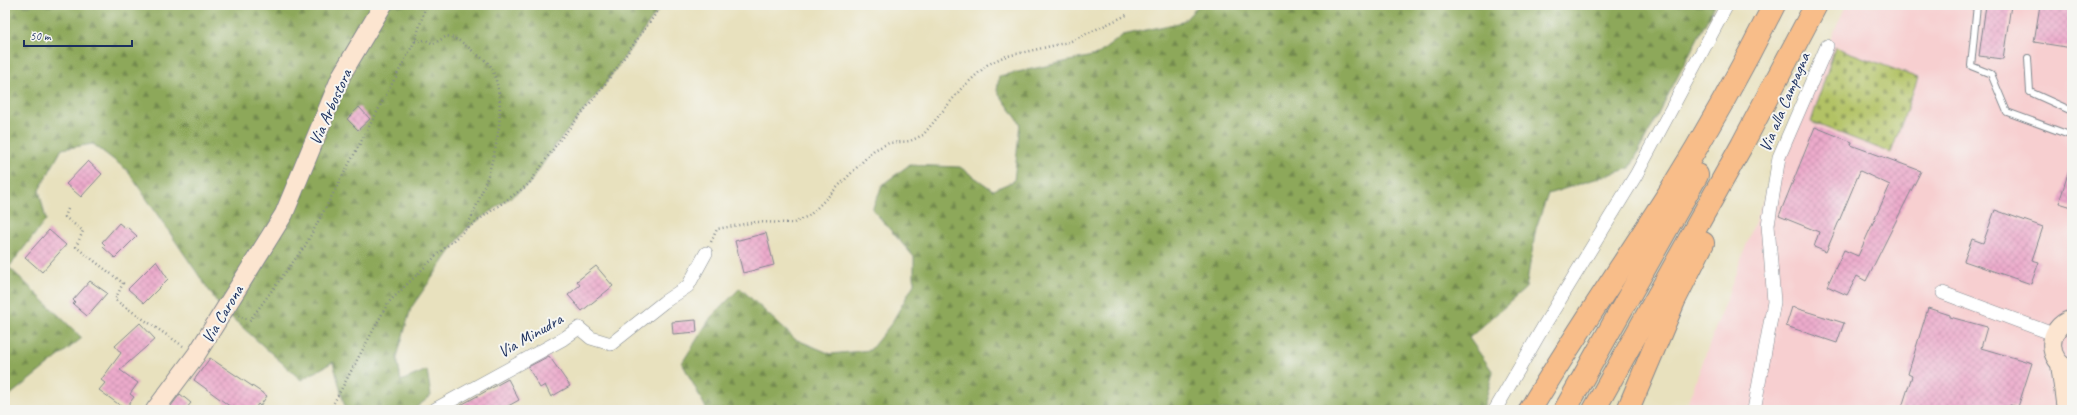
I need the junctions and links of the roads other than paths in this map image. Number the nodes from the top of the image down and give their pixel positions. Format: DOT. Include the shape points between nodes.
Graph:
graph roads {
  1 [pos="383,5"];
  2 [pos="1727,5"];
  3 [pos="1774,5"];
  4 [pos="1788,5"];
  5 [pos="1816,5"];
  6 [pos="1827,5"];
  7 [pos="1977,5"];
  8 [pos="1827,46"];
  9 [pos="2028,58"];
  10 [pos="2072,111"];
  11 [pos="2072,136"];
  12 [pos="284,214"];
  13 [pos="706,253"];
  14 [pos="1943,293"];
  15 [pos="2072,319"];
  16 [pos="2053,334"];
  17 [pos="2066,367"];
  18 [pos="2072,396"];
  19 [pos="155,410"];
  20 [pos="434,410"];
  21 [pos="1495,410"];
  22 [pos="1530,410"];
  23 [pos="1565,410"];
  24 [pos="1594,410"];
  25 [pos="1628,410"];
  26 [pos="1754,410"];
  27 [pos="2066,410"];
  1 -- 12 [label="street, Via Arbostora" via="342,74"];
  2 -- 21 [label="street" via="1633,181 1544,324"];
  3 -- 22 [label="highway" via="1713,119"];
  4 -- 23 [label="highway" via="1728,120 1620,308"];
  5 -- 24 [label="highway" via="1742,145"];
  6 -- 25 [label="highway" via="1804,56 1692,265"];
  7 -- 11 [label="lane" via="1972,66 1991,74 2007,112"];
  8 -- 26 [label="street, Via alla Campagna" via="1779,157 1768,225 1774,302"];
  9 -- 10 [label="lane" via="2030,92"];
  12 -- 19 [label="street, Via Carona" via="225,312"];
  13 -- 20 [label="street, Via Minudra" via="688,286 611,344 592,338 579,328 564,339"];
  14 -- 16 [label="street"];
  15 -- 16 [label="street" via="2061,324"];
  16 -- 17 [label="street" via="2051,347 2056,359"];
  17 -- 27 [label="street"];
  18 -- 27 [label="street"];
}
